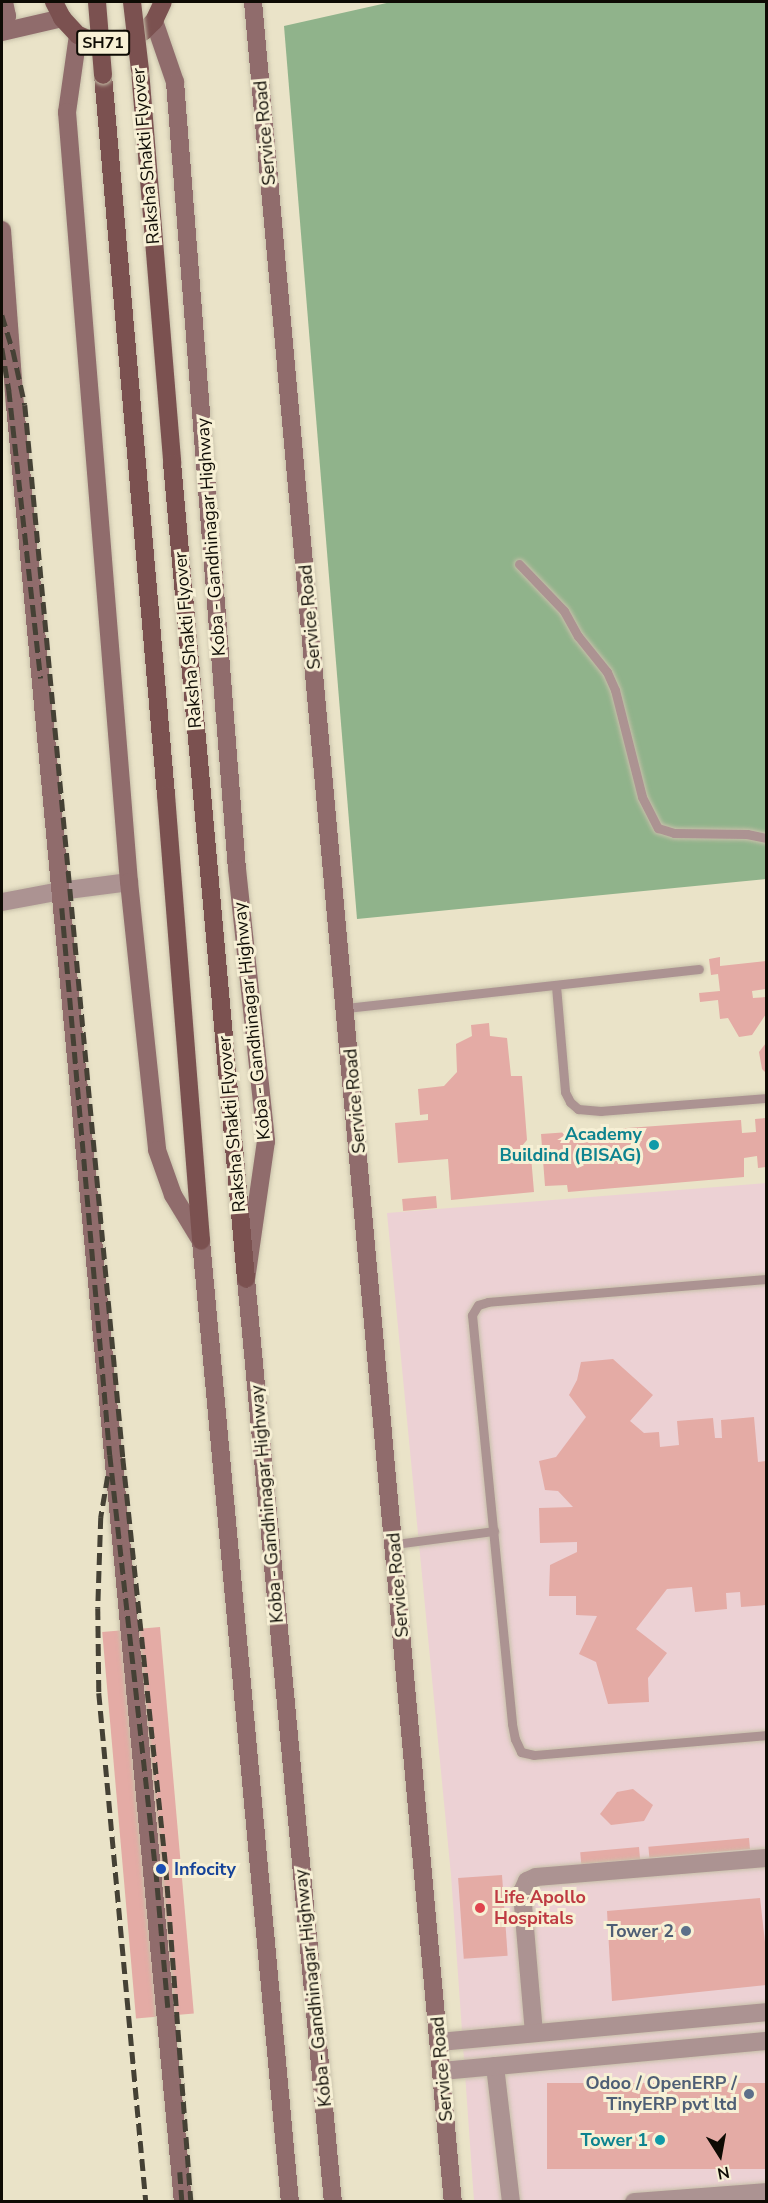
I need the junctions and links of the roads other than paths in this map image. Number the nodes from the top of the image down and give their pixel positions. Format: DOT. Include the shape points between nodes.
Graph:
graph roads {
  1 [pos="4,2"];
  2 [pos="97,2"];
  3 [pos="132,2"];
  4 [pos="165,2"];
  5 [pos="253,2"];
  6 [pos="58,10"];
  7 [pos="154,21"];
  8 [pos="2,31"];
  9 [pos="78,35"];
  10 [pos="2,230"];
  11 [pos="519,564"];
  12 [pos="766,838"];
  13 [pos="129,882"];
  14 [pos="60,891"];
  15 [pos="2,902"];
  16 [pos="699,969"];
  17 [pos="556,986"];
  18 [pos="346,1008"];
  19 [pos="766,1098"];
  20 [pos="201,1241"];
  21 [pos="246,1279"];
  22 [pos="766,1279"];
  23 [pos="494,1531"];
  24 [pos="395,1544"];
  25 [pos="766,1735"];
  26 [pos="766,1858"];
  27 [pos="766,2012"];
  28 [pos="534,2033"];
  29 [pos="766,2041"];
  30 [pos="439,2042"];
  31 [pos="495,2066"];
  32 [pos="442,2071"];
  33 [pos="766,2192"];
  34 [pos="183,2202"];
  35 [pos="290,2202"];
  36 [pos="333,2202"];
  37 [pos="453,2202"];
  38 [pos="511,2202"];
  39 [pos="634,2202"];
  1 -- 8 [label="main road" via="7,16"];
  2 -- 20 [label="main road, Raksha Shakti Flyover / SH71, bridge"];
  3 -- 21 [label="main road, Raksha Shakti Flyover / SH71, bridge"];
  4 -- 7 [label="main road, SH71"];
  5 -- 18 [label="main road, Service Road"];
  6 -- 8 [label="main road"];
  6 -- 9 [label="main road, SH71"];
  7 -- 9 [label="main road, SH71" via="130,40 114,44"];
  7 -- 21 [label="main road, Koba - Gandhinagar Highway / SH71" via="176,82 237,869 266,1141"];
  9 -- 13 [label="main road, SH71" via="66,112"];
  10 -- 14 [label="main road"];
  11 -- 12 [label="lane" via="564,611 607,672 642,797 658,828 674,833"];
  13 -- 14 [label="street"];
  13 -- 20 [label="main road, SH71" via="157,1150 173,1195"];
  14 -- 15 [label="street"];
  14 -- 34 [label="main road"];
  16 -- 17 [label="lane"];
  17 -- 18 [label="lane"];
  17 -- 19 [label="lane" via="565,1092 578,1109 601,1111"];
  18 -- 24 [label="main road, Service Road"];
  20 -- 35 [label="main road, SH71"];
  21 -- 36 [label="main road, Koba - Gandhinagar Highway / SH71"];
  22 -- 23 [label="lane" via="478,1305 472,1314"];
  23 -- 24 [label="lane"];
  23 -- 25 [label="lane" via="512,1724 521,1752 534,1755"];
  24 -- 30 [label="main road, Service Road"];
  26 -- 28 [label="street" via="536,1877 527,1881 522,1892"];
  27 -- 28 [label="street"];
  28 -- 30 [label="street"];
  29 -- 31 [label="street"];
  30 -- 32 [label="main road, Service Road"];
  31 -- 32 [label="street"];
  31 -- 38 [label="street"];
  32 -- 37 [label="main road, Service Road"];
  33 -- 39 [label="street"];
}
